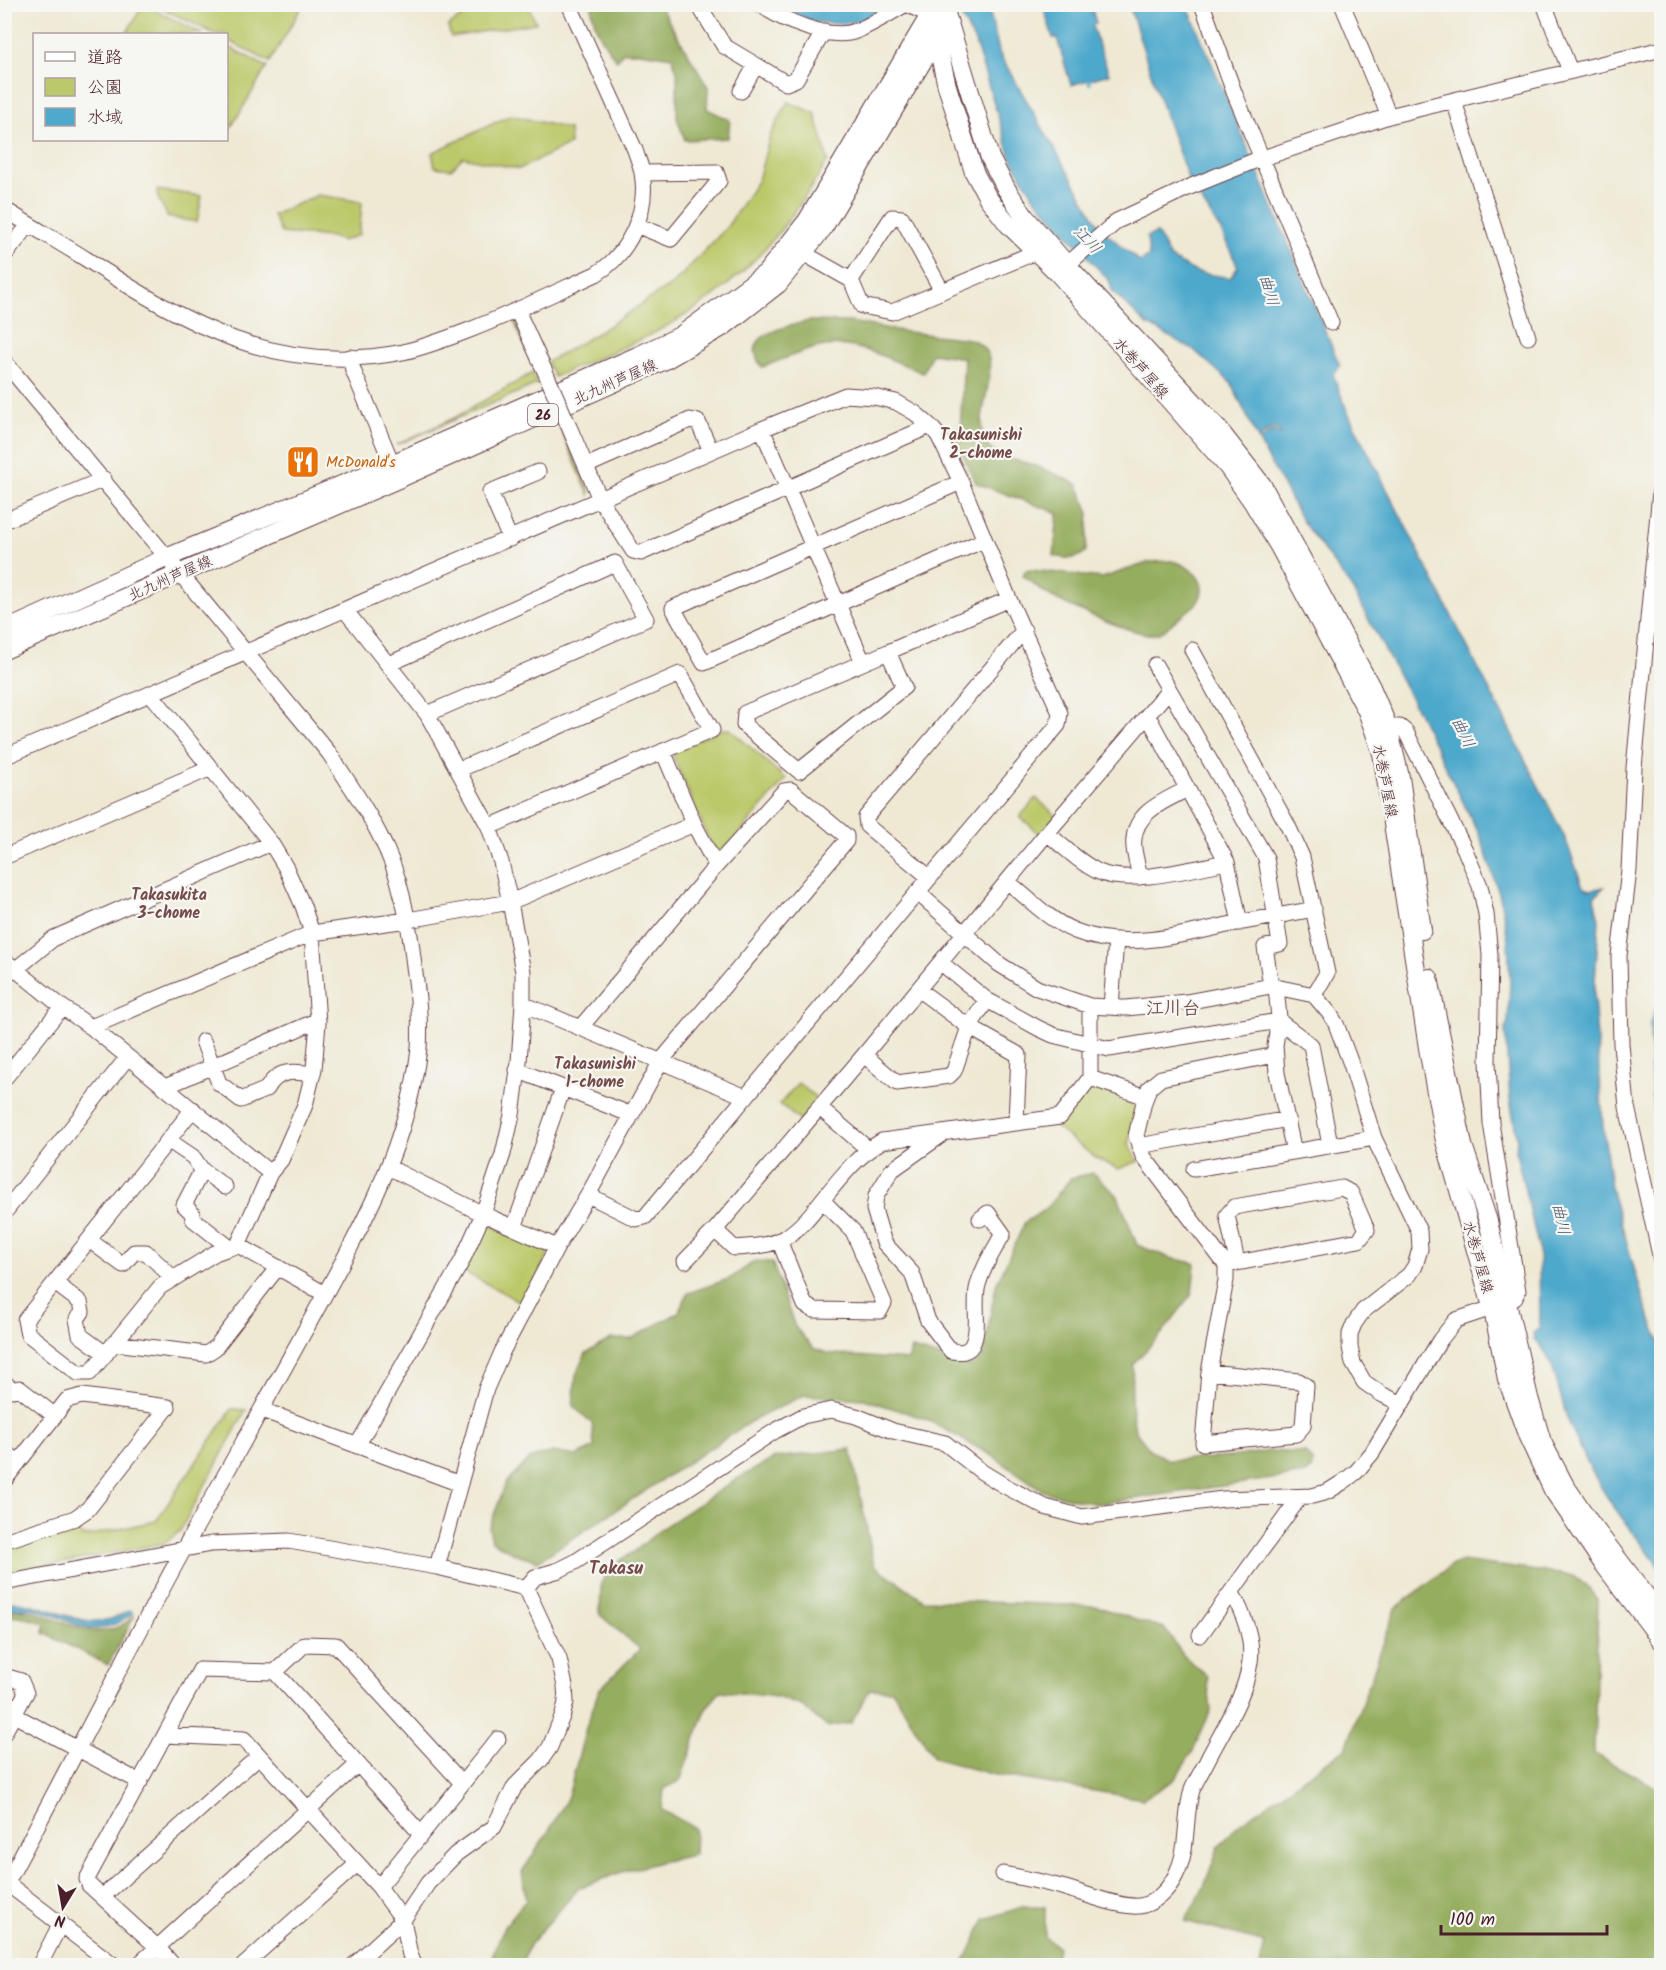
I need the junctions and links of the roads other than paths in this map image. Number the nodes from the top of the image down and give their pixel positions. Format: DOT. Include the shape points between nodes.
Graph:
graph roads {
  1 [pos="569,4"];
  2 [pos="698,4"];
  3 [pos="760,4"];
  4 [pos="1202,4"];
  5 [pos="1342,4"];
  6 [pos="1544,4"];
  7 [pos="942,8"];
  8 [pos="824,31"];
  9 [pos="937,38"];
  10 [pos="1662,49"];
  11 [pos="756,65"];
  12 [pos="1569,70"];
  13 [pos="741,92"];
  14 [pos="1454,101"];
  15 [pos="1389,116"];
  16 [pos="1258,160"];
  17 [pos="642,173"];
  18 [pos="4,209"];
  19 [pos="29,225"];
  20 [pos="636,225"];
  21 [pos="1036,252"];
  22 [pos="803,253"];
  23 [pos="4,256"];
  24 [pos="1071,261"];
  25 [pos="851,280"];
  26 [pos="942,291"];
  27 [pos="517,310"];
  28 [pos="1331,323"];
  29 [pos="1528,337"];
  30 [pos="350,357"];
  31 [pos="7,368"];
  32 [pos="930,426"];
  33 [pos="762,429"];
  34 [pos="711,451"];
  35 [pos="586,466"];
  36 [pos="1662,471"];
  37 [pos="395,472"];
  38 [pos="538,472"];
  39 [pos="104,479"];
  40 [pos="961,482"];
  41 [pos="788,488"];
  42 [pos="600,499"];
  43 [pos="4,521"];
  44 [pos="510,539"];
  45 [pos="984,540"];
  46 [pos="813,548"];
  47 [pos="166,558"];
  48 [pos="178,574"];
  49 [pos="1009,598"];
  50 [pos="838,605"];
  51 [pos="345,610"];
  52 [pos="1024,630"];
  53 [pos="4,631"];
  54 [pos="4,650"];
  55 [pos="1192,650"];
  56 [pos="246,652"];
  57 [pos="888,652"];
  58 [pos="863,662"];
  59 [pos="389,664"];
  60 [pos="1155,665"];
  61 [pos="1169,690"];
  62 [pos="151,694"];
  63 [pos="427,714"];
  64 [pos="1148,716"];
  65 [pos="1388,727"];
  66 [pos="663,751"];
  67 [pos="4,757"];
  68 [pos="211,768"];
  69 [pos="458,770"];
  70 [pos="1187,789"];
  71 [pos="694,824"];
  72 [pos="489,827"];
  73 [pos="1047,833"];
  74 [pos="271,843"];
  75 [pos="4,857"];
  76 [pos="1227,862"];
  77 [pos="716,866"];
  78 [pos="929,877"];
  79 [pos="1140,877"];
  80 [pos="1008,882"];
  81 [pos="917,892"];
  82 [pos="510,902"];
  83 [pos="1314,909"];
  84 [pos="1276,916"];
  85 [pos="408,920"];
  86 [pos="1240,923"];
  87 [pos="312,933"];
  88 [pos="964,935"];
  89 [pos="1116,940"];
  90 [pos="941,963"];
  91 [pos="10,964"];
  92 [pos="1273,986"];
  93 [pos="919,990"];
  94 [pos="1314,994"];
  95 [pos="987,1000"];
  96 [pos="523,1004"];
  97 [pos="1090,1006"];
  98 [pos="62,1007"];
  99 [pos="1111,1007"];
  100 [pos="318,1020"];
  101 [pos="1279,1021"];
  102 [pos="91,1027"];
  103 [pos="969,1027"];
  104 [pos="580,1028"];
  105 [pos="203,1041"];
  106 [pos="1090,1044"];
  107 [pos="864,1055"];
  108 [pos="1275,1055"];
  109 [pos="127,1058"];
  110 [pos="661,1061"];
  111 [pos="213,1067"];
  112 [pos="518,1070"];
  113 [pos="313,1074"];
  114 [pos="1090,1078"];
  115 [pos="4,1079"];
  116 [pos="165,1088"];
  117 [pos="563,1088"];
  118 [pos="746,1097"];
  119 [pos="1146,1097"];
  120 [pos="819,1107"];
  121 [pos="193,1109"];
  122 [pos="632,1115"];
  123 [pos="1288,1119"];
  124 [pos="1016,1122"];
  125 [pos="943,1134"];
  126 [pos="1374,1138"];
  127 [pos="168,1140"];
  128 [pos="1330,1145"];
  129 [pos="1139,1146"];
  130 [pos="868,1149"];
  131 [pos="1294,1152"];
  132 [pos="390,1168"];
  133 [pos="1194,1169"];
  134 [pos="202,1170"];
  135 [pos="270,1173"];
  136 [pos="225,1187"];
  137 [pos="588,1196"];
  138 [pos="822,1200"];
  139 [pos="4,1213"];
  140 [pos="483,1214"];
  141 [pos="980,1218"];
  142 [pos="514,1228"];
  143 [pos="715,1230"];
  144 [pos="89,1240"];
  145 [pos="779,1240"];
  146 [pos="234,1247"];
  147 [pos="557,1247"];
  148 [pos="685,1261"];
  149 [pos="1232,1264"];
  150 [pos="1662,1264"];
  151 [pos="278,1267"];
  152 [pos="173,1278"];
  153 [pos="55,1282"];
  154 [pos="325,1294"];
  155 [pos="1500,1305"];
  156 [pos="110,1348"];
  157 [pos="1209,1372"];
  158 [pos="4,1382"];
  159 [pos="1402,1404"];
  160 [pos="262,1410"];
  161 [pos="55,1416"];
  162 [pos="357,1446"];
  163 [pos="4,1452"];
  164 [pos="19,1462"];
  165 [pos="4,1480"];
  166 [pos="460,1484"];
  167 [pos="1300,1497"];
  168 [pos="4,1541"];
  169 [pos="183,1551"];
  170 [pos="437,1567"];
  171 [pos="4,1583"];
  172 [pos="526,1587"];
  173 [pos="1232,1593"];
  174 [pos="1662,1617"];
  175 [pos="1200,1635"];
  176 [pos="1662,1641"];
  177 [pos="275,1672"];
  178 [pos="4,1676"];
  179 [pos="14,1715"];
  180 [pos="4,1732"];
  181 [pos="165,1735"];
  182 [pos="498,1739"];
  183 [pos="77,1749"];
  184 [pos="259,1756"];
  185 [pos="358,1764"];
  186 [pos="140,1782"];
  187 [pos="462,1783"];
  188 [pos="308,1810"];
  189 [pos="421,1834"];
  190 [pos="357,1864"];
  191 [pos="1003,1874"];
  192 [pos="5,1884"];
  193 [pos="379,1887"];
  194 [pos="102,1897"];
  195 [pos="403,1920"];
  196 [pos="61,1923"];
  197 [pos="157,1947"];
  198 [pos="39,1965"];
  199 [pos="115,1965"];
  200 [pos="137,1965"];
  201 [pos="174,1965"];
  202 [pos="243,1965"];
  203 [pos="352,1965"];
  204 [pos="415,1965"];
  1 -- 17 [label="street" via="628,131"];
  2 -- 11 [label="street" via="724,46"];
  3 -- 8 [label="street" via="791,23"];
  4 -- 16 [label="street"];
  5 -- 15 [label="street"];
  6 -- 12 [label="street"];
  7 -- 8 [label="street" via="906,4 854,32"];
  7 -- 9 [label="main road, 北九州芦屋線 / 26"];
  7 -- 24 [label="main road, 水巻芦屋線" via="990,159 1025,217"];
  7 -- 37 [label="main road, 北九州芦屋線 / 26" via="807,221 766,273 680,336"];
  8 -- 11 [label="street" via="796,79 786,83"];
  9 -- 21 [label="main road, 水巻芦屋線" via="947,86 974,172 1008,224"];
  9 -- 22 [label="main road, 北九州芦屋線 / 26" via="823,228"];
  10 -- 12 [label="street"];
  11 -- 13 [label="street"];
  12 -- 14 [label="street"];
  14 -- 15 [label="street"];
  14 -- 29 [label="street"];
  15 -- 16 [label="street"];
  16 -- 24 [label="street" via="1117,221"];
  16 -- 28 [label="street"];
  17 -- 20 [label="street" via="642,202"];
  17 -- 20 [label="street" via="716,172 718,181 671,239"];
  18 -- 19 [label="street"];
  19 -- 23 [label="street"];
  19 -- 30 [label="street" via="167,309 218,335 282,352"];
  20 -- 27 [label="street" via="611,265"];
  21 -- 26 [label="street"];
  21 -- 155 [label="main road, 水巻芦屋線" via="1228,467 1280,548 1367,711 1382,753 1445,1141"];
  22 -- 25 [label="street"];
  22 -- 37 [label="main road, 北九州芦屋線 / 26" via="778,284 733,319 665,360"];
  24 -- 65 [label="main road, 水巻芦屋線" via="1216,426 1262,485 1371,687"];
  25 -- 26 [label="street" via="862,306 892,312"];
  25 -- 26 [label="street" via="892,217 902,218"];
  27 -- 30 [label="street" via="431,345"];
  27 -- 35 [label="street, bridge"];
  30 -- 37 [label="street"];
  31 -- 39 [label="street"];
  32 -- 33 [label="street" via="896,402 846,395"];
  32 -- 40 [label="street"];
  32 -- 41 [label="street"];
  33 -- 34 [label="street"];
  33 -- 41 [label="street"];
  34 -- 35 [label="street" via="698,422 690,420"];
  34 -- 42 [label="street"];
  35 -- 42 [label="street"];
  36 -- 150 [label="street" via="1619,956 1627,1107"];
  37 -- 47 [label="main road, 北九州芦屋線 / 26"];
  37 -- 48 [label="main road, 北九州芦屋線 / 26"];
  38 -- 44 [label="street" via="490,492"];
  39 -- 43 [label="street"];
  39 -- 47 [label="street"];
  40 -- 45 [label="street"];
  40 -- 46 [label="street"];
  41 -- 42 [label="street" via="641,552 633,551"];
  41 -- 46 [label="street"];
  42 -- 44 [label="street"];
  44 -- 51 [label="street"];
  45 -- 49 [label="street"];
  45 -- 50 [label="street"];
  46 -- 50 [label="street"];
  46 -- 50 [label="street" via="673,608 704,663"];
  47 -- 48 [label="street"];
  47 -- 53 [label="main road, 北九州芦屋線 / 26"];
  48 -- 54 [label="main road, 北九州芦屋線 / 26"];
  48 -- 56 [label="street"];
  49 -- 52 [label="street"];
  49 -- 57 [label="street"];
  50 -- 58 [label="street"];
  51 -- 56 [label="street"];
  51 -- 59 [label="street"];
  52 -- 78 [label="street" via="1060,713 1058,725"];
  52 -- 78 [label="street" via="866,817 867,825"];
  55 -- 83 [label="street" via="1288,826 1302,857"];
  56 -- 62 [label="street"];
  56 -- 85 [label="street" via="356,793 397,876"];
  57 -- 58 [label="street"];
  57 -- 58 [label="street" via="904,687 799,771 744,725 745,713"];
  59 -- 63 [label="street"];
  59 -- 63 [label="street" via="615,563 646,619"];
  60 -- 61 [label="street"];
  61 -- 64 [label="street"];
  61 -- 84 [label="street" via="1266,858"];
  62 -- 67 [label="street"];
  62 -- 68 [label="street"];
  63 -- 69 [label="street"];
  64 -- 70 [label="street"];
  64 -- 73 [label="street"];
  65 -- 155 [label="main road, 水巻芦屋線" via="1400,777 1442,1048 1463,1145 1488,1221"];
  65 -- 155 [label="street" via="1400,727 1406,732 1465,850 1480,886 1486,914 1490,955 1491,1123 1518,1291 1515,1298"];
  66 -- 69 [label="street" via="712,730 680,674"];
  66 -- 71 [label="street"];
  66 -- 72 [label="street"];
  68 -- 74 [label="street"];
  68 -- 75 [label="street"];
  69 -- 72 [label="street"];
  70 -- 76 [label="street"];
  70 -- 79 [label="street" via="1138,821 1133,840"];
  71 -- 77 [label="street"];
  71 -- 82 [label="street"];
  72 -- 82 [label="street"];
  73 -- 79 [label="street" via="1083,863 1102,873"];
  73 -- 80 [label="street"];
  74 -- 87 [label="street" via="286,868"];
  74 -- 91 [label="street" via="54,938"];
  76 -- 79 [label="street"];
  76 -- 86 [label="street"];
  77 -- 104 [label="street"];
  77 -- 110 [label="street" via="784,791 791,790 846,836 846,841"];
  78 -- 81 [label="street"];
  80 -- 88 [label="street"];
  80 -- 89 [label="street" via="1074,931"];
  81 -- 88 [label="street"];
  81 -- 118 [label="street"];
  82 -- 85 [label="street"];
  82 -- 96 [label="street" via="523,972"];
  83 -- 84 [label="street"];
  83 -- 94 [label="street" via="1327,974"];
  84 -- 86 [label="street"];
  84 -- 92 [label="street" via="1280,944 1265,947"];
  85 -- 87 [label="street"];
  85 -- 132 [label="street" via="418,995 419,1045 410,1098"];
  86 -- 89 [label="street" via="1136,941"];
  87 -- 100 [label="street"];
  87 -- 102 [label="street"];
  88 -- 90 [label="street"];
  88 -- 97 [label="street" via="1037,988"];
  89 -- 99 [label="street"];
  90 -- 93 [label="street"];
  90 -- 95 [label="street"];
  91 -- 98 [label="street"];
  92 -- 94 [label="street"];
  92 -- 99 [label="street" via="1186,1002"];
  92 -- 101 [label="street"];
  93 -- 103 [label="street"];
  93 -- 107 [label="street"];
  94 -- 126 [label="street" via="1336,1024"];
  95 -- 103 [label="street"];
  95 -- 106 [label="street" via="1053,1035"];
  96 -- 104 [label="street"];
  96 -- 112 [label="street"];
  97 -- 99 [label="street"];
  97 -- 106 [label="street"];
  98 -- 102 [label="street"];
  98 -- 115 [label="street"];
  100 -- 111 [label="street"];
  100 -- 113 [label="street"];
  101 -- 106 [label="street" via="1109,1049"];
  101 -- 108 [label="street"];
  101 -- 128 [label="street" via="1311,1045"];
  102 -- 109 [label="street"];
  103 -- 107 [label="street" via="949,1076 897,1083"];
  103 -- 124 [label="street" via="1018,1055"];
  104 -- 110 [label="street"];
  105 -- 111 [label="street"];
  106 -- 114 [label="street"];
  107 -- 120 [label="street"];
  108 -- 119 [label="street" via="1161,1078 1149,1088"];
  108 -- 123 [label="street"];
  109 -- 116 [label="street"];
  109 -- 139 [label="street"];
  110 -- 118 [label="street"];
  110 -- 122 [label="street"];
  111 -- 113 [label="street" via="219,1083 241,1100 267,1089 272,1080 292,1070"];
  111 -- 116 [label="street"];
  112 -- 117 [label="street"];
  112 -- 140 [label="street" via="503,1154"];
  113 -- 135 [label="street" via="282,1161"];
  114 -- 119 [label="street"];
  114 -- 124 [label="street" via="1060,1117"];
  116 -- 121 [label="street"];
  117 -- 122 [label="street"];
  117 -- 142 [label="street"];
  118 -- 137 [label="street" via="645,1217 636,1219"];
  119 -- 129 [label="street" via="1136,1136"];
  120 -- 130 [label="street"];
  120 -- 143 [label="street"];
  121 -- 127 [label="street"];
  121 -- 135 [label="street"];
  122 -- 137 [label="street"];
  123 -- 129 [label="street"];
  123 -- 131 [label="street"];
  124 -- 125 [label="street"];
  125 -- 130 [label="street" via="882,1141"];
  125 -- 141 [label="street" via="892,1170 876,1196 874,1209 884,1243 912,1273 928,1321 951,1350 961,1352 973,1343 978,1287 1003,1234 988,1213"];
  126 -- 128 [label="street"];
  126 -- 159 [label="street" via="1419,1231 1420,1249 1409,1275 1363,1311 1350,1334 1350,1347 1353,1363 1364,1382"];
  127 -- 134 [label="street" via="193,1157"];
  127 -- 144 [label="street"];
  128 -- 131 [label="street"];
  129 -- 149 [label="street" via="1155,1172"];
  130 -- 138 [label="street"];
  131 -- 133 [label="street"];
  132 -- 140 [label="street"];
  132 -- 154 [label="street"];
  134 -- 136 [label="street"];
  134 -- 146 [label="street" via="184,1205 192,1219"];
  135 -- 146 [label="street"];
  137 -- 147 [label="street"];
  138 -- 145 [label="street" via="806,1221"];
  138 -- 145 [label="street" via="853,1231 884,1304 880,1311 814,1310 804,1305"];
  140 -- 142 [label="street"];
  140 -- 162 [label="street" via="462,1261"];
  142 -- 147 [label="street"];
  143 -- 145 [label="street" via="735,1248"];
  143 -- 148 [label="street"];
  144 -- 152 [label="street" via="123,1265 134,1252 146,1252"];
  144 -- 153 [label="street"];
  146 -- 151 [label="street"];
  146 -- 152 [label="street" via="214,1253"];
  147 -- 166 [label="street" via="501,1352 486,1389"];
  149 -- 149 [label="street" via="1227,1215 1234,1207 1342,1188 1351,1193 1367,1230 1359,1240"];
  149 -- 157 [label="street"];
  151 -- 154 [label="street"];
  151 -- 156 [label="street" via="206,1354"];
  152 -- 156 [label="street" via="160,1287"];
  153 -- 156 [label="street" via="80,1302 80,1335"];
  153 -- 156 [label="street" via="25,1320 28,1334 78,1373 90,1373"];
  154 -- 160 [label="street"];
  155 -- 159 [label="street" via="1456,1320"];
  155 -- 174 [label="main road, 水巻芦屋線" via="1542,1442 1591,1524"];
  155 -- 176 [label="main road, 水巻芦屋線" via="1507,1379 1553,1490"];
  157 -- 157 [label="street" via="1203,1443 1296,1434 1303,1426 1306,1386 1299,1381"];
  158 -- 161 [label="street" via="13,1390 19,1388"];
  159 -- 167 [label="street" via="1356,1472 1328,1492"];
  160 -- 162 [label="street"];
  160 -- 169 [label="street"];
  161 -- 164 [label="street"];
  161 -- 168 [label="street" via="67,1400 82,1396 168,1407 88,1509 75,1518"];
  162 -- 166 [label="street"];
  163 -- 164 [label="street"];
  164 -- 165 [label="street"];
  166 -- 170 [label="street"];
  167 -- 172 [label="street" via="1223,1499 1082,1517 1045,1507 1005,1486 945,1443 831,1410 802,1416 775,1431 575,1562 535,1577"];
  167 -- 173 [label="street"];
  169 -- 170 [label="street" via="212,1544 290,1541"];
  169 -- 171 [label="street"];
  169 -- 183 [label="street"];
  170 -- 172 [label="street"];
  172 -- 195 [label="street" via="559,1659 566,1702 559,1727 541,1761 515,1786 494,1827 456,1854 428,1883"];
  173 -- 175 [label="street"];
  173 -- 191 [label="street" via="1244,1613 1251,1660 1243,1691 1193,1789 1185,1844 1178,1870 1166,1890 1143,1906 1132,1906"];
  177 -- 181 [label="street" via="200,1670"];
  177 -- 185 [label="street"];
  177 -- 187 [label="street" via="305,1644 336,1645"];
  178 -- 179 [label="street" via="21,1681 26,1693"];
  179 -- 180 [label="street"];
  179 -- 183 [label="street"];
  181 -- 184 [label="street" via="244,1739"];
  181 -- 186 [label="street"];
  182 -- 187 [label="street"];
  183 -- 186 [label="street"];
  183 -- 192 [label="street"];
  184 -- 188 [label="street"];
  184 -- 194 [label="street"];
  185 -- 188 [label="street"];
  185 -- 189 [label="street"];
  186 -- 194 [label="street" via="87,1879"];
  187 -- 189 [label="street"];
  188 -- 190 [label="street"];
  188 -- 197 [label="street"];
  189 -- 193 [label="street"];
  190 -- 193 [label="street"];
  190 -- 202 [label="street"];
  192 -- 196 [label="street"];
  193 -- 195 [label="street"];
  194 -- 197 [label="street"];
  195 -- 203 [label="street"];
  195 -- 204 [label="street"];
  196 -- 198 [label="street"];
  196 -- 199 [label="street"];
  197 -- 200 [label="street"];
  197 -- 201 [label="street"];
}
